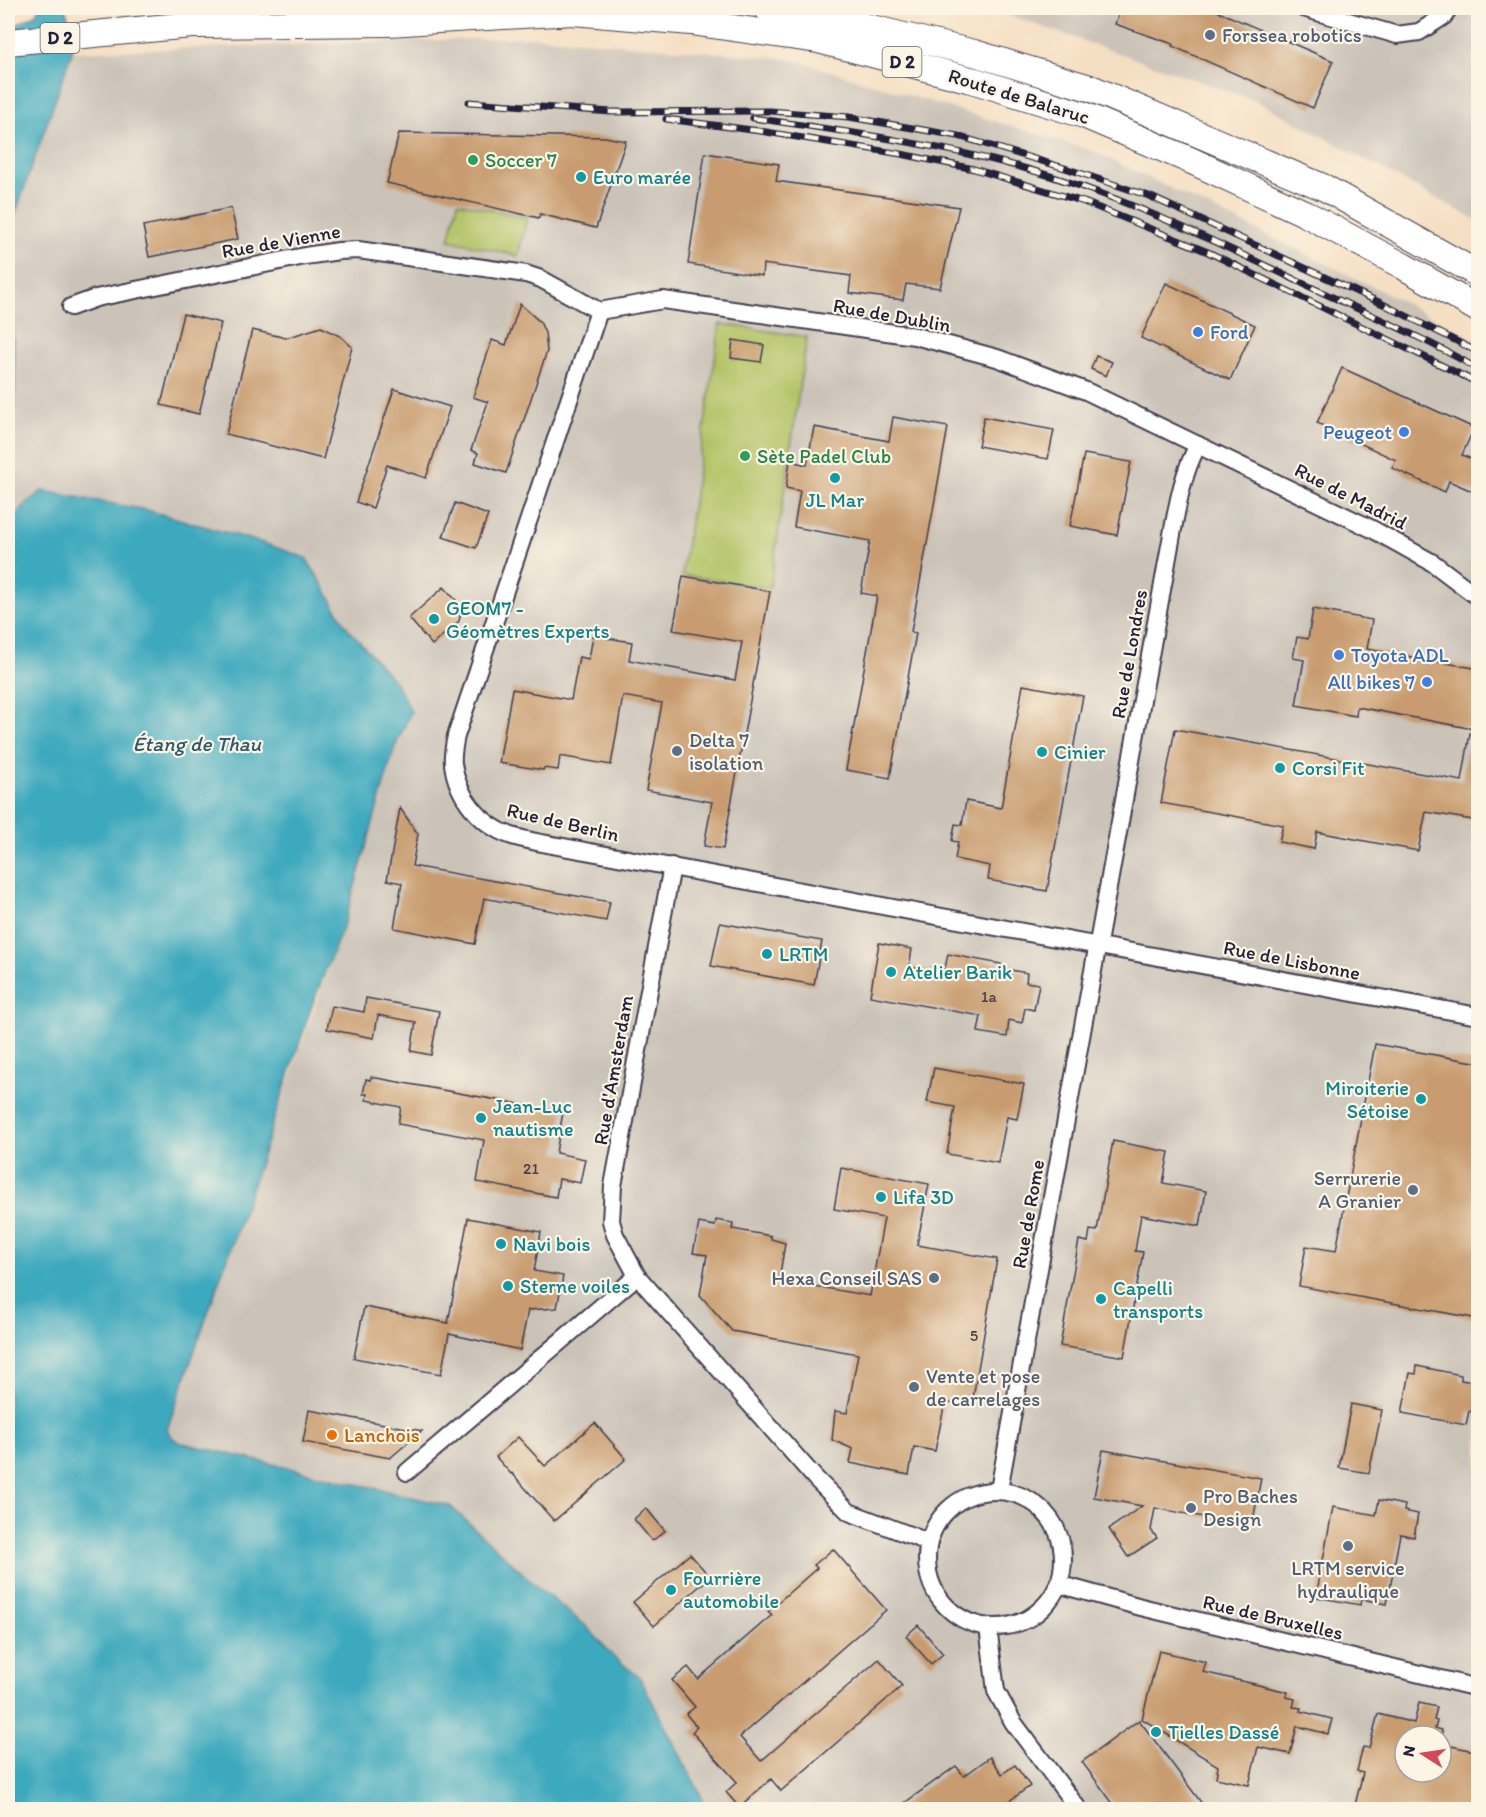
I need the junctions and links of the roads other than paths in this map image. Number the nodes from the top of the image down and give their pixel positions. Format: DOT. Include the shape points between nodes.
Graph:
graph roads {
  1 [pos="358,8"];
  2 [pos="767,8"];
  3 [pos="1303,8"];
  4 [pos="1449,8"];
  5 [pos="197,25"];
  6 [pos="8,42"];
  7 [pos="1479,274"];
  8 [pos="71,307"];
  9 [pos="1479,309"];
  10 [pos="599,311"];
  11 [pos="1198,445"];
  12 [pos="1479,597"];
  13 [pos="672,866"];
  14 [pos="1097,945"];
  15 [pos="1479,1016"];
  16 [pos="637,1276"];
  17 [pos="406,1472"];
  18 [pos="999,1490"];
  19 [pos="928,1542"];
  20 [pos="1059,1584"];
  21 [pos="988,1628"];
  22 [pos="1478,1686"];
  23 [pos="1080,1809"];
  1 -- 5 [label="main road, Route de Balaruc / D 2"];
  2 -- 7 [label="main road, Route de Balaruc / D 2" via="826,17 963,51 1093,89 1325,188"];
  3 -- 4 [label="street" via="1397,35 1419,32 1444,16"];
  5 -- 6 [label="main road, Route de Balaruc / D 2"];
  5 -- 9 [label="main road, Route de Balaruc / D 2" via="388,23 573,12 691,22 818,40 975,81 1084,115 1304,213"];
  8 -- 10 [label="street, Rue de Vienne" via="108,295 305,256 358,250 526,274"];
  10 -- 11 [label="street, Rue de Dublin" via="663,300 915,336 997,358 1086,391"];
  10 -- 13 [label="street, Rue de Berlin" via="456,736 453,765 464,798 492,826 511,836"];
  11 -- 12 [label="street, Rue de Madrid" via="1372,529 1433,563"];
  11 -- 14 [label="street, Rue de Londres" via="1182,487 1171,540"];
  13 -- 14 [label="street, Rue de Berlin"];
  13 -- 16 [label="street, Rue d'Amsterdam" via="613,1186 611,1221"];
  14 -- 15 [label="street, Rue de Lisbonne"];
  14 -- 18 [label="street, Rue de Rome"];
  16 -- 17 [label="street"];
  16 -- 19 [label="street, Rue d'Amsterdam" via="849,1512"];
  18 -- 19 [label="street" via="976,1493 954,1503 938,1520"];
  18 -- 20 [label="street" via="1020,1495 1053,1522 1061,1542"];
  19 -- 21 [label="street" via="926,1566 939,1598 965,1621"];
  20 -- 21 [label="street" via="1047,1603 1030,1618 1010,1626"];
  20 -- 22 [label="street, Rue de Bruxelles"];
  21 -- 23 [label="street" via="996,1691 1013,1722"];
}
